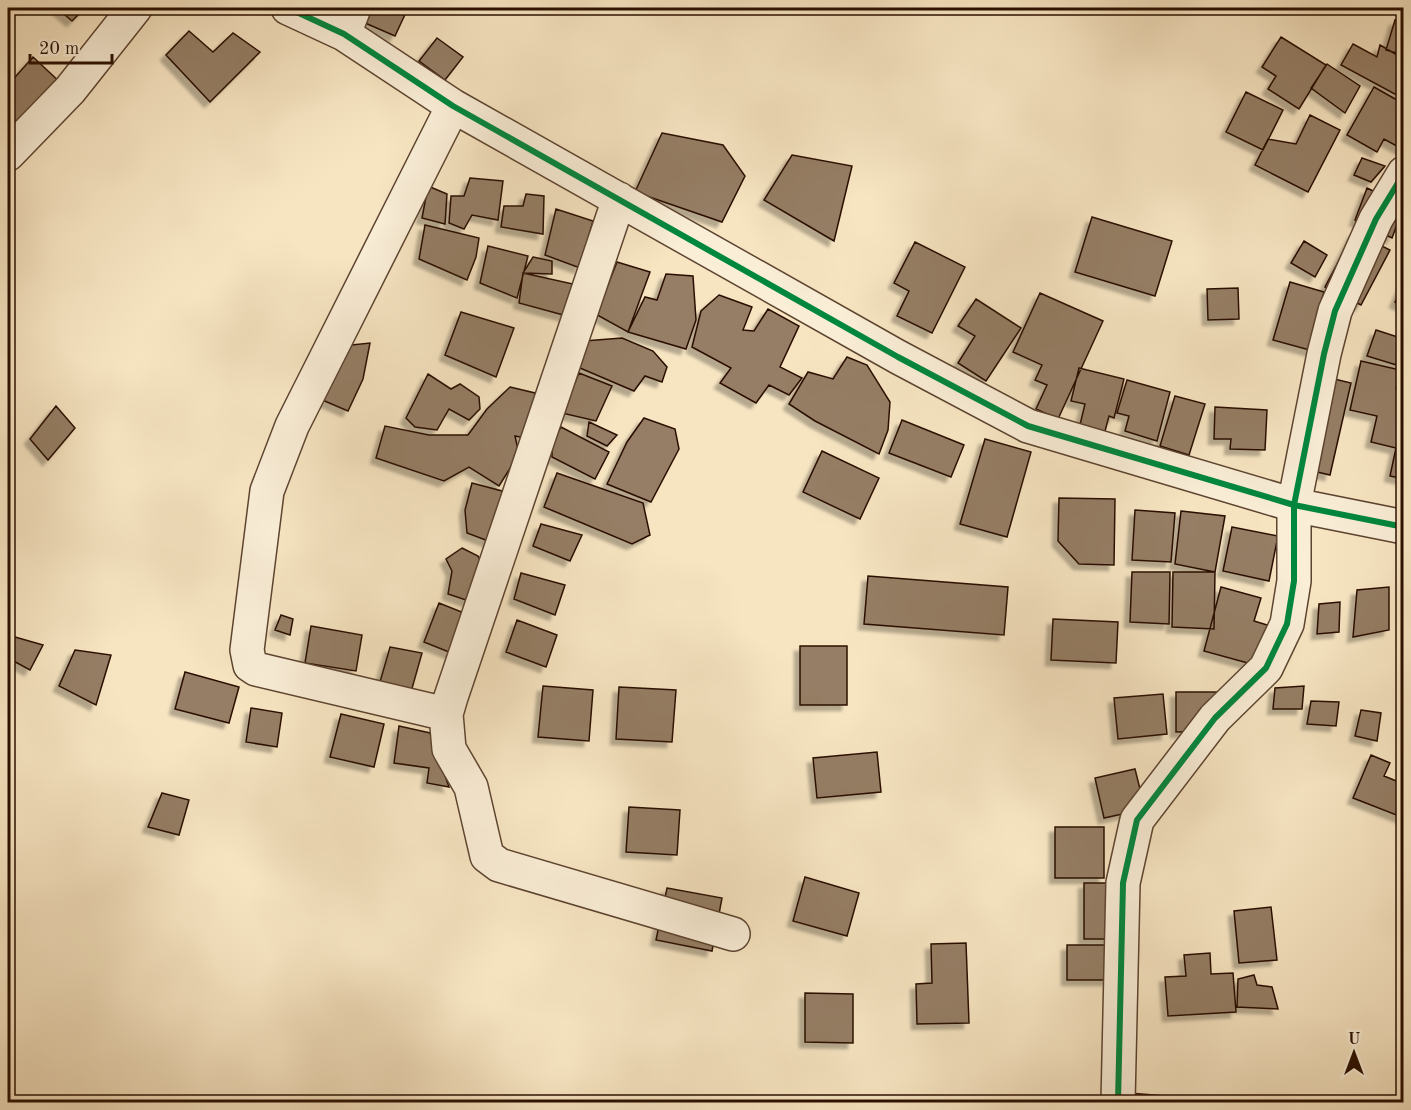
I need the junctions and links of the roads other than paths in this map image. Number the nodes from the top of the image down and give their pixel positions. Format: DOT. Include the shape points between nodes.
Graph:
graph roads {
  1 [pos="135,8"];
  2 [pos="288,8"];
  3 [pos="349,21"];
  4 [pos="453,106"];
  5 [pos="8,154"];
  6 [pos="1404,173"];
  7 [pos="619,199"];
  8 [pos="1294,505"];
  9 [pos="1404,527"];
  10 [pos="446,714"];
  11 [pos="733,934"];
  12 [pos="1118,1102"];
  1 -- 5 [label="street" via="70,90"];
  2 -- 3 [label="street"];
  3 -- 4 [label="street"];
  4 -- 7 [label="street"];
  4 -- 10 [label="street" via="292,426 276,466 267,491 247,650 250,665 255,669"];
  6 -- 8 [label="street" via="1376,219 1335,311"];
  7 -- 8 [label="street" via="1028,426"];
  7 -- 10 [label="street"];
  8 -- 9 [label="street"];
  8 -- 12 [label="street" via="1293,581 1287,624 1266,668 1215,718 1137,820 1123,883"];
  10 -- 11 [label="street" via="449,749 471,787 487,856 499,865"];
}
